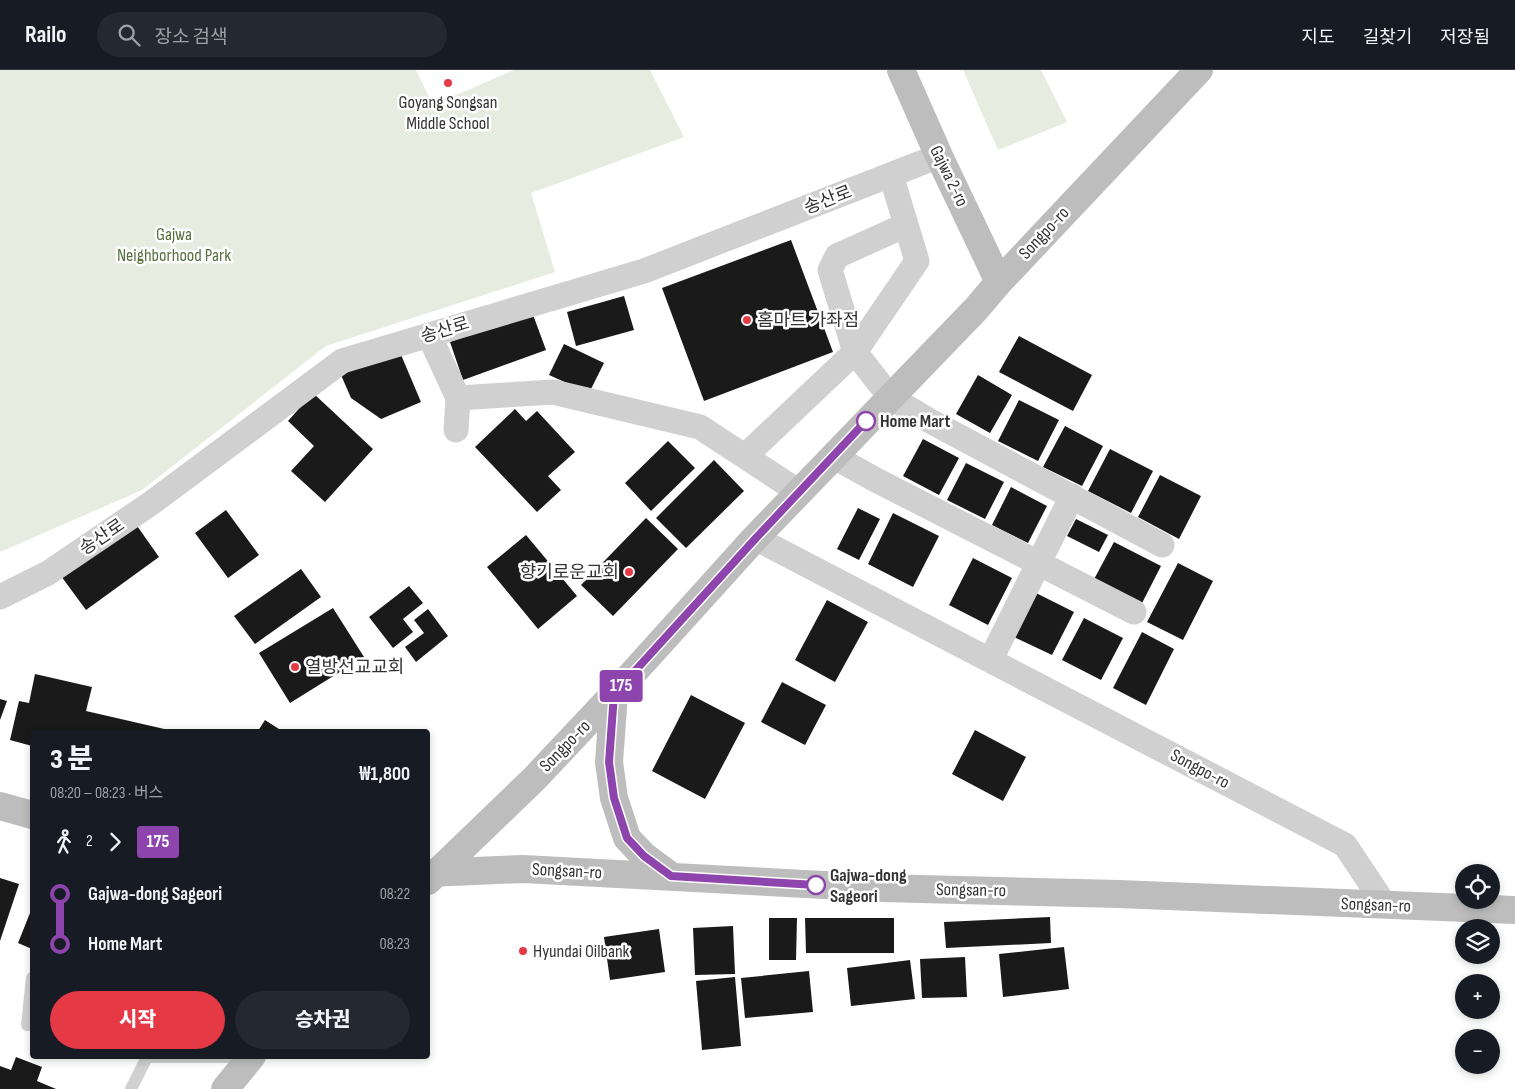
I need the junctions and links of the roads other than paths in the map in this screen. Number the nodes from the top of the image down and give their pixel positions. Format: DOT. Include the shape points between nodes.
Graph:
graph roads {
  1 [pos="901,70"];
  2 [pos="1199,70"];
  3 [pos="939,156"];
  4 [pos="891,175"];
  5 [pos="906,224"];
  6 [pos="999,282"];
  7 [pos="428,335"];
  8 [pos="855,352"];
  9 [pos="890,397"];
  10 [pos="458,398"];
  11 [pos="456,430"];
  12 [pos="745,456"];
  13 [pos="833,456"];
  14 [pos="799,492"];
  15 [pos="1072,496"];
  16 [pos="756,538"];
  17 [pos="1162,545"];
  18 [pos="1040,562"];
  19 [pos="0,597"];
  20 [pos="1134,612"];
  21 [pos="991,659"];
  22 [pos="614,694"];
  23 [pos="0,806"];
  24 [pos="30,814"];
  25 [pos="430,876"];
  26 [pos="671,876"];
  27 [pos="1385,905"];
  28 [pos="1515,910"];
  29 [pos="30,997"];
  30 [pos="30,1024"];
  31 [pos="146,1059"];
  32 [pos="250,1059"];
  33 [pos="131,1089"];
  34 [pos="225,1089"];
  1 -- 3 [label="street, Gajwa 2-ro"];
  2 -- 6 [label="street, Songpo-ro"];
  3 -- 4 [label="street, 송산로"];
  3 -- 6 [label="street, Gajwa 2-ro"];
  4 -- 5 [label="street"];
  4 -- 7 [label="street, 송산로" via="644,271"];
  5 -- 8 [label="street" via="917,261"];
  5 -- 8 [label="street" via="838,256 830,270"];
  6 -- 9 [label="street, Songpo-ro" via="976,310"];
  7 -- 10 [label="street"];
  7 -- 19 [label="street, 송산로" via="342,361 150,504 48,572"];
  8 -- 9 [label="street"];
  8 -- 12 [label="street"];
  9 -- 13 [label="street, Songpo-ro"];
  9 -- 15 [label="street"];
  10 -- 11 [label="street"];
  10 -- 12 [label="street" via="553,392 700,427"];
  12 -- 14 [label="street"];
  13 -- 14 [label="street, Songpo-ro"];
  13 -- 18 [label="street"];
  14 -- 16 [label="street, Songpo-ro"];
  15 -- 17 [label="street"];
  15 -- 18 [label="street"];
  16 -- 21 [label="street, Songpo-ro"];
  16 -- 22 [label="street, Songpo-ro"];
  18 -- 20 [label="street"];
  18 -- 21 [label="street"];
  21 -- 27 [label="street, Songpo-ro" via="1344,845"];
  22 -- 25 [label="street, Songpo-ro" via="535,778"];
  22 -- 26 [label="street" via="609,762 614,798 627,838 644,856"];
  23 -- 24 [label="street"];
  25 -- 26 [label="street, Songsan-ro" via="523,869"];
  26 -- 27 [label="street, Songsan-ro" via="882,888"];
  27 -- 28 [label="street, Songsan-ro"];
  29 -- 30 [label="lane" via="27,1025"];
  31 -- 33 [label="lane"];
  32 -- 34 [label="street"];
}
